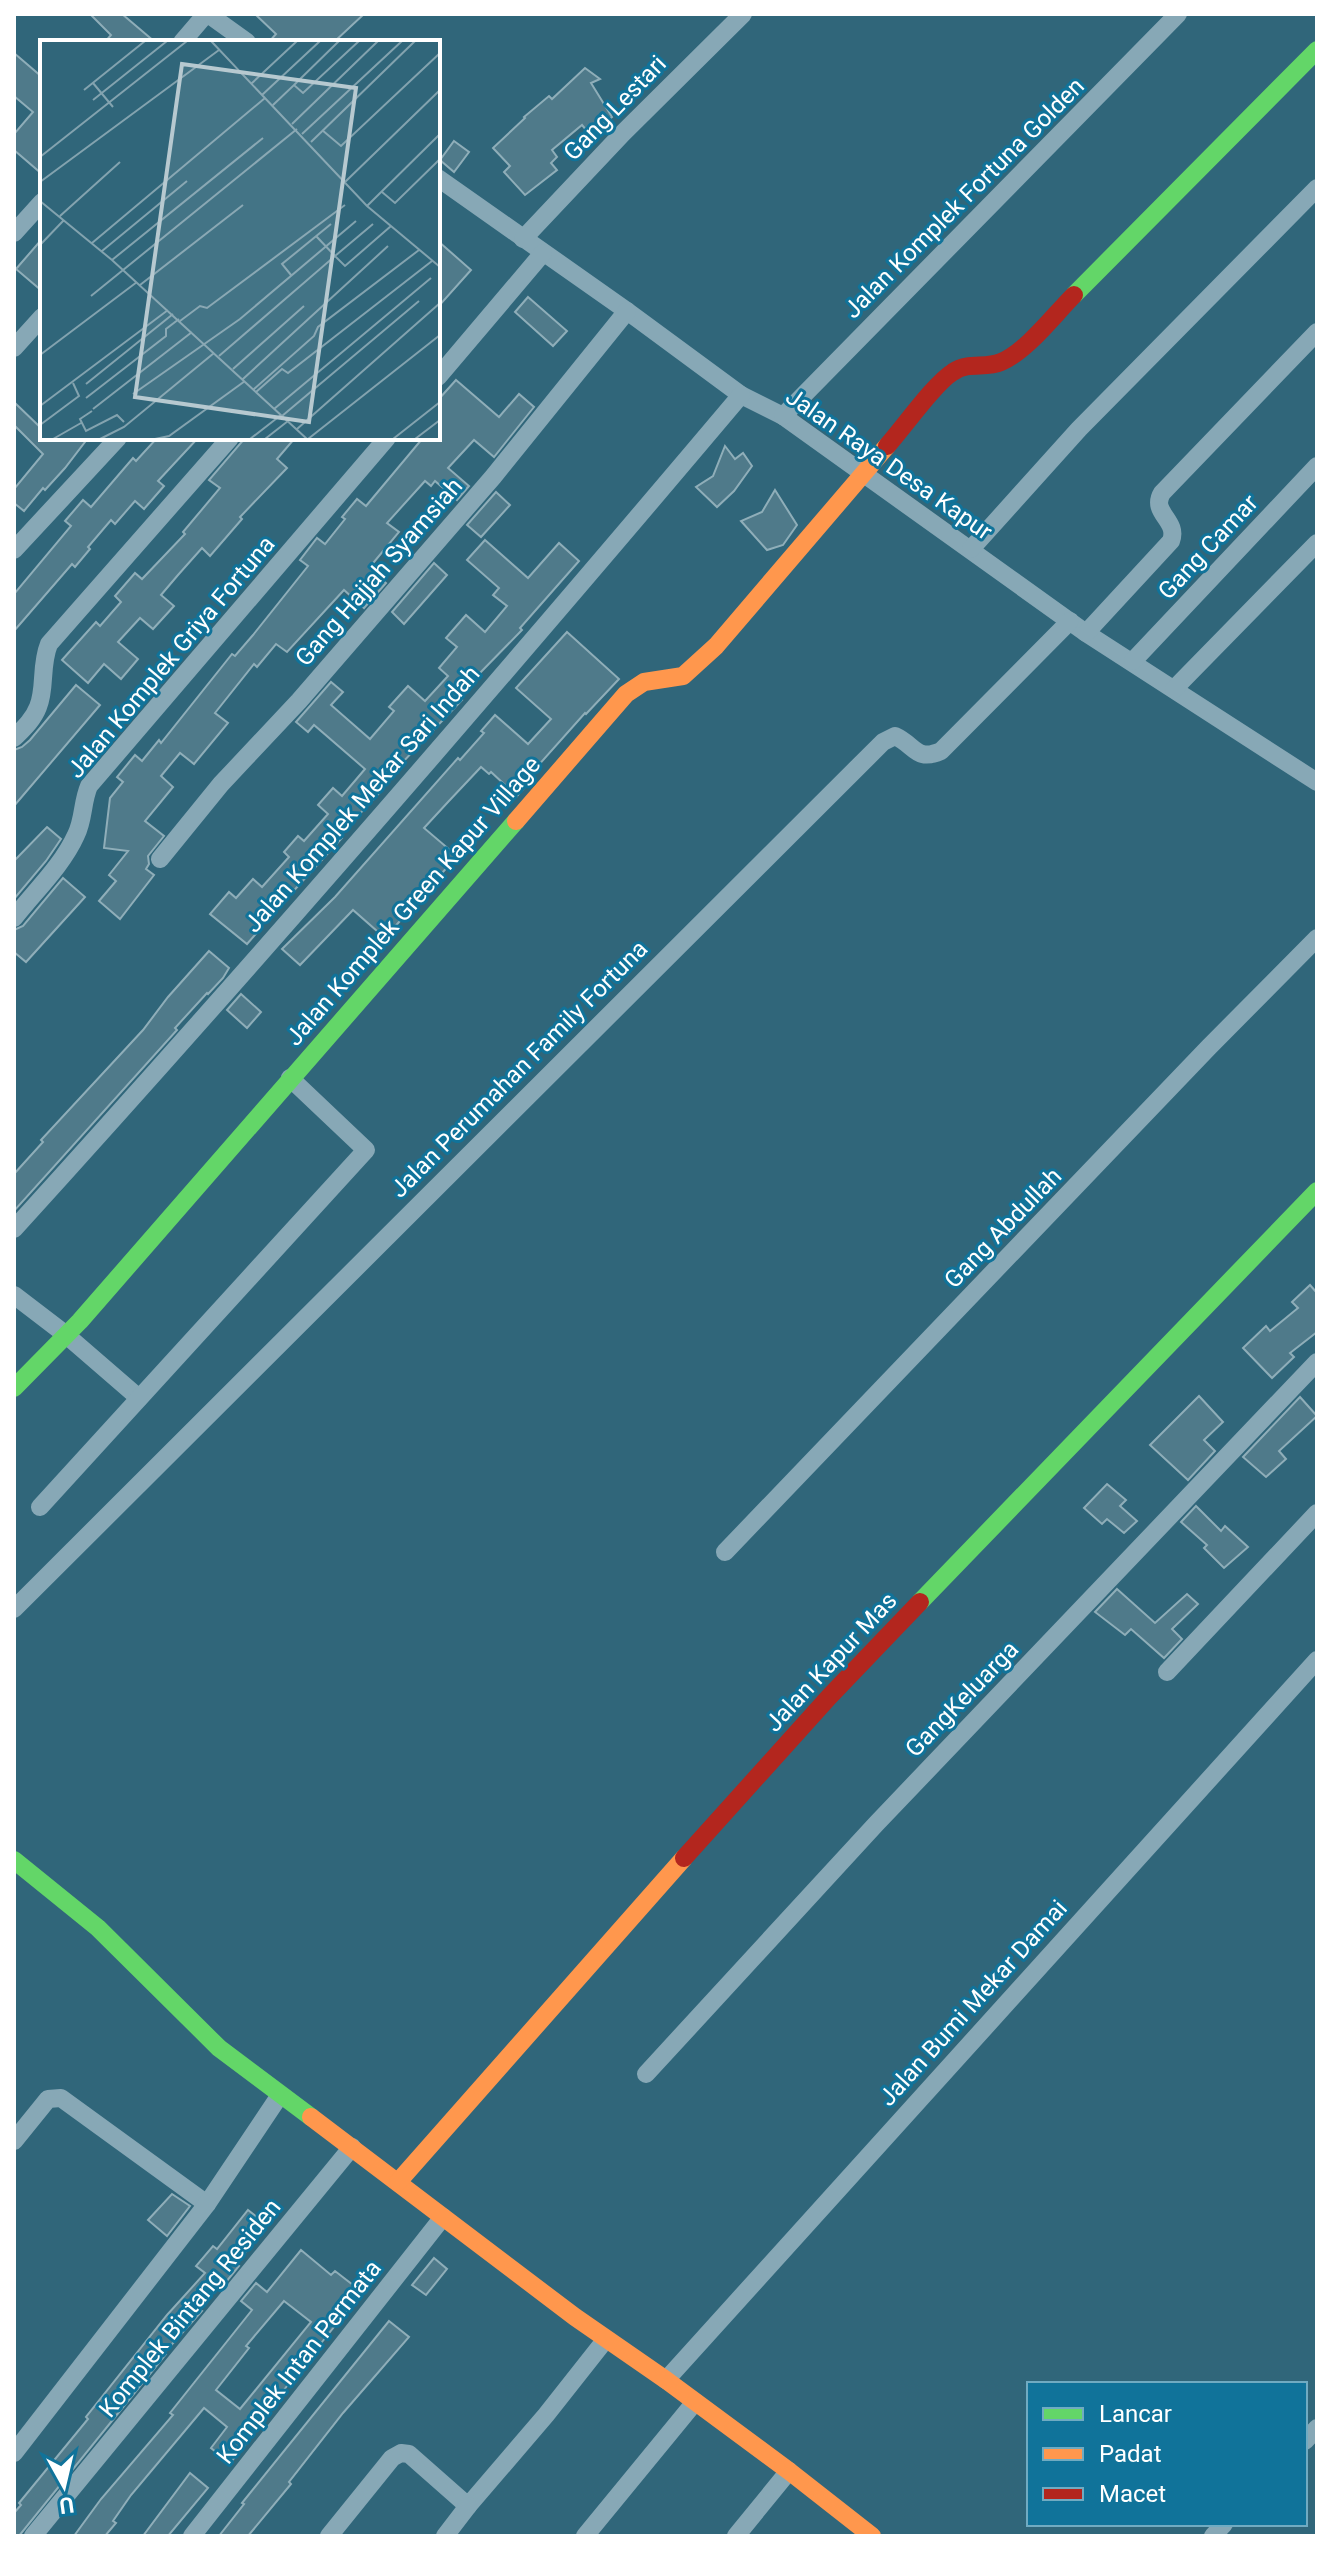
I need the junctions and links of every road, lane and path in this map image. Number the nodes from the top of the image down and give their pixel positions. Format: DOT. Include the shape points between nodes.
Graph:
graph roads {
  1 [pos="743,14"];
  2 [pos="1178,14"];
  3 [pos="214,16"];
  4 [pos="184,40"];
  5 [pos="244,40"];
  6 [pos="1317,50"];
  7 [pos="440,183"];
  8 [pos="1317,188"];
  9 [pos="40,204"];
  10 [pos="14,233"];
  11 [pos="523,239"];
  12 [pos="543,253"];
  13 [pos="627,311"];
  14 [pos="40,319"];
  15 [pos="1317,332"];
  16 [pos="14,348"];
  17 [pos="440,375"];
  18 [pos="741,395"];
  19 [pos="783,416"];
  20 [pos="116,440"];
  21 [pos="228,440"];
  22 [pos="385,440"];
  23 [pos="1317,466"];
  24 [pos="863,474"];
  25 [pos="1317,543"];
  26 [pos="971,549"];
  27 [pos="14,550"];
  28 [pos="1070,621"];
  29 [pos="1086,633"];
  30 [pos="1133,661"];
  31 [pos="1174,689"];
  32 [pos="14,738"];
  33 [pos="1317,782"];
  34 [pos="160,859"];
  35 [pos="14,918"];
  36 [pos="1317,938"];
  37 [pos="290,1078"];
  38 [pos="1317,1191"];
  39 [pos="14,1229"];
  40 [pos="14,1295"];
  41 [pos="65,1334"];
  42 [pos="1317,1362"];
  43 [pos="14,1388"];
  44 [pos="139,1398"];
  45 [pos="40,1507"];
  46 [pos="1317,1513"];
  47 [pos="725,1552"];
  48 [pos="14,1609"];
  49 [pos="1317,1660"];
  50 [pos="1167,1672"];
  51 [pos="14,1860"];
  52 [pos="646,2074"];
  53 [pos="280,2095"];
  54 [pos="14,2141"];
  55 [pos="352,2147"];
  56 [pos="398,2182"];
  57 [pos="207,2204"];
  58 [pos="443,2217"];
  59 [pos="606,2339"];
  60 [pos="666,2380"];
  61 [pos="695,2402"];
  62 [pos="14,2453"];
  63 [pos="789,2471"];
  64 [pos="468,2506"];
  65 [pos="33,2536"];
  66 [pos="192,2536"];
  67 [pos="329,2536"];
  68 [pos="445,2536"];
  69 [pos="585,2536"];
  70 [pos="736,2536"];
  71 [pos="872,2536"];
  1 -- 11 [label="street, Gang Lestari"];
  2 -- 19 [label="street, Jalan Komplek Fortuna Golden"];
  3 -- 4 [label="street"];
  3 -- 5 [label="street"];
  6 -- 24 [label="street, Jalan Komplek Green Kapur Village" via="1032,338 1006,360 966,364 947,376"];
  7 -- 11 [label="street, Jalan Raya Desa Kapur"];
  8 -- 26 [label="street" via="1079,429"];
  9 -- 10 [label="street"];
  11 -- 12 [label="street, Jalan Raya Desa Kapur"];
  12 -- 13 [label="street, Jalan Raya Desa Kapur"];
  12 -- 17 [label="street"];
  13 -- 18 [label="street, Jalan Raya Desa Kapur"];
  13 -- 34 [label="street, Gang Hajjah Syamsiah" via="493,477"];
  14 -- 16 [label="street"];
  15 -- 29 [label="street" via="1162,493 1158,508 1174,531 1171,541"];
  18 -- 19 [label="street, Jalan Raya Desa Kapur"];
  18 -- 39 [label="street, Jalan Komplek Mekar Sari Indah" via="150,1080"];
  19 -- 24 [label="street, Jalan Raya Desa Kapur"];
  20 -- 27 [label="street"];
  21 -- 32 [label="street" via="49,644 39,705"];
  22 -- 35 [label="street, Jalan Komplek Griya Fortuna" via="89,786 76,836"];
  23 -- 30 [label="street, Gang Camar"];
  24 -- 26 [label="street, Jalan Raya Desa Kapur"];
  24 -- 37 [label="street, Jalan Komplek Green Kapur Village" via="716,646 683,676 644,682 626,694"];
  25 -- 31 [label="street"];
  26 -- 28 [label="street, Jalan Raya Desa Kapur"];
  28 -- 29 [label="street, Jalan Raya Desa Kapur"];
  28 -- 48 [label="street, Jalan Perumahan Family Fortuna" via="941,751 922,756 895,736 883,742"];
  29 -- 30 [label="street, Jalan Raya Desa Kapur"];
  30 -- 31 [label="street, Jalan Raya Desa Kapur"];
  31 -- 33 [label="street, Jalan Raya Desa Kapur"];
  36 -- 47 [label="street, Gang Abdullah"];
  37 -- 41 [label="street, Jalan Komplek Green Kapur Village"];
  37 -- 44 [label="street" via="366,1150"];
  38 -- 56 [label="street, Jalan Kapur Mas" via="829,1697"];
  40 -- 41 [label="street"];
  41 -- 43 [label="street, Jalan Komplek Green Kapur Village"];
  41 -- 44 [label="street"];
  42 -- 52 [label="street, GangKeluarga" via="876,1824"];
  44 -- 45 [label="street"];
  46 -- 50 [label="street"];
  49 -- 60 [label="street, Jalan Bumi Mekar Damai"];
  51 -- 53 [label="street" via="98,1928 219,2048"];
  53 -- 55 [label="street"];
  53 -- 57 [label="street"];
  54 -- 57 [label="street" via="46,2101 61,2098"];
  55 -- 56 [label="street"];
  55 -- 65 [label="street, Komplek Bintang Residen"];
  56 -- 58 [label="street"];
  57 -- 62 [label="street"];
  58 -- 59 [label="street"];
  58 -- 66 [label="street, Komplek Intan Permata"];
  59 -- 60 [label="street"];
  59 -- 64 [label="street"];
  60 -- 61 [label="street"];
  61 -- 63 [label="street"];
  61 -- 69 [label="street"];
  63 -- 70 [label="street"];
  63 -- 71 [label="street"];
  64 -- 67 [label="street" via="409,2454 401,2453"];
  64 -- 68 [label="street"];
}
